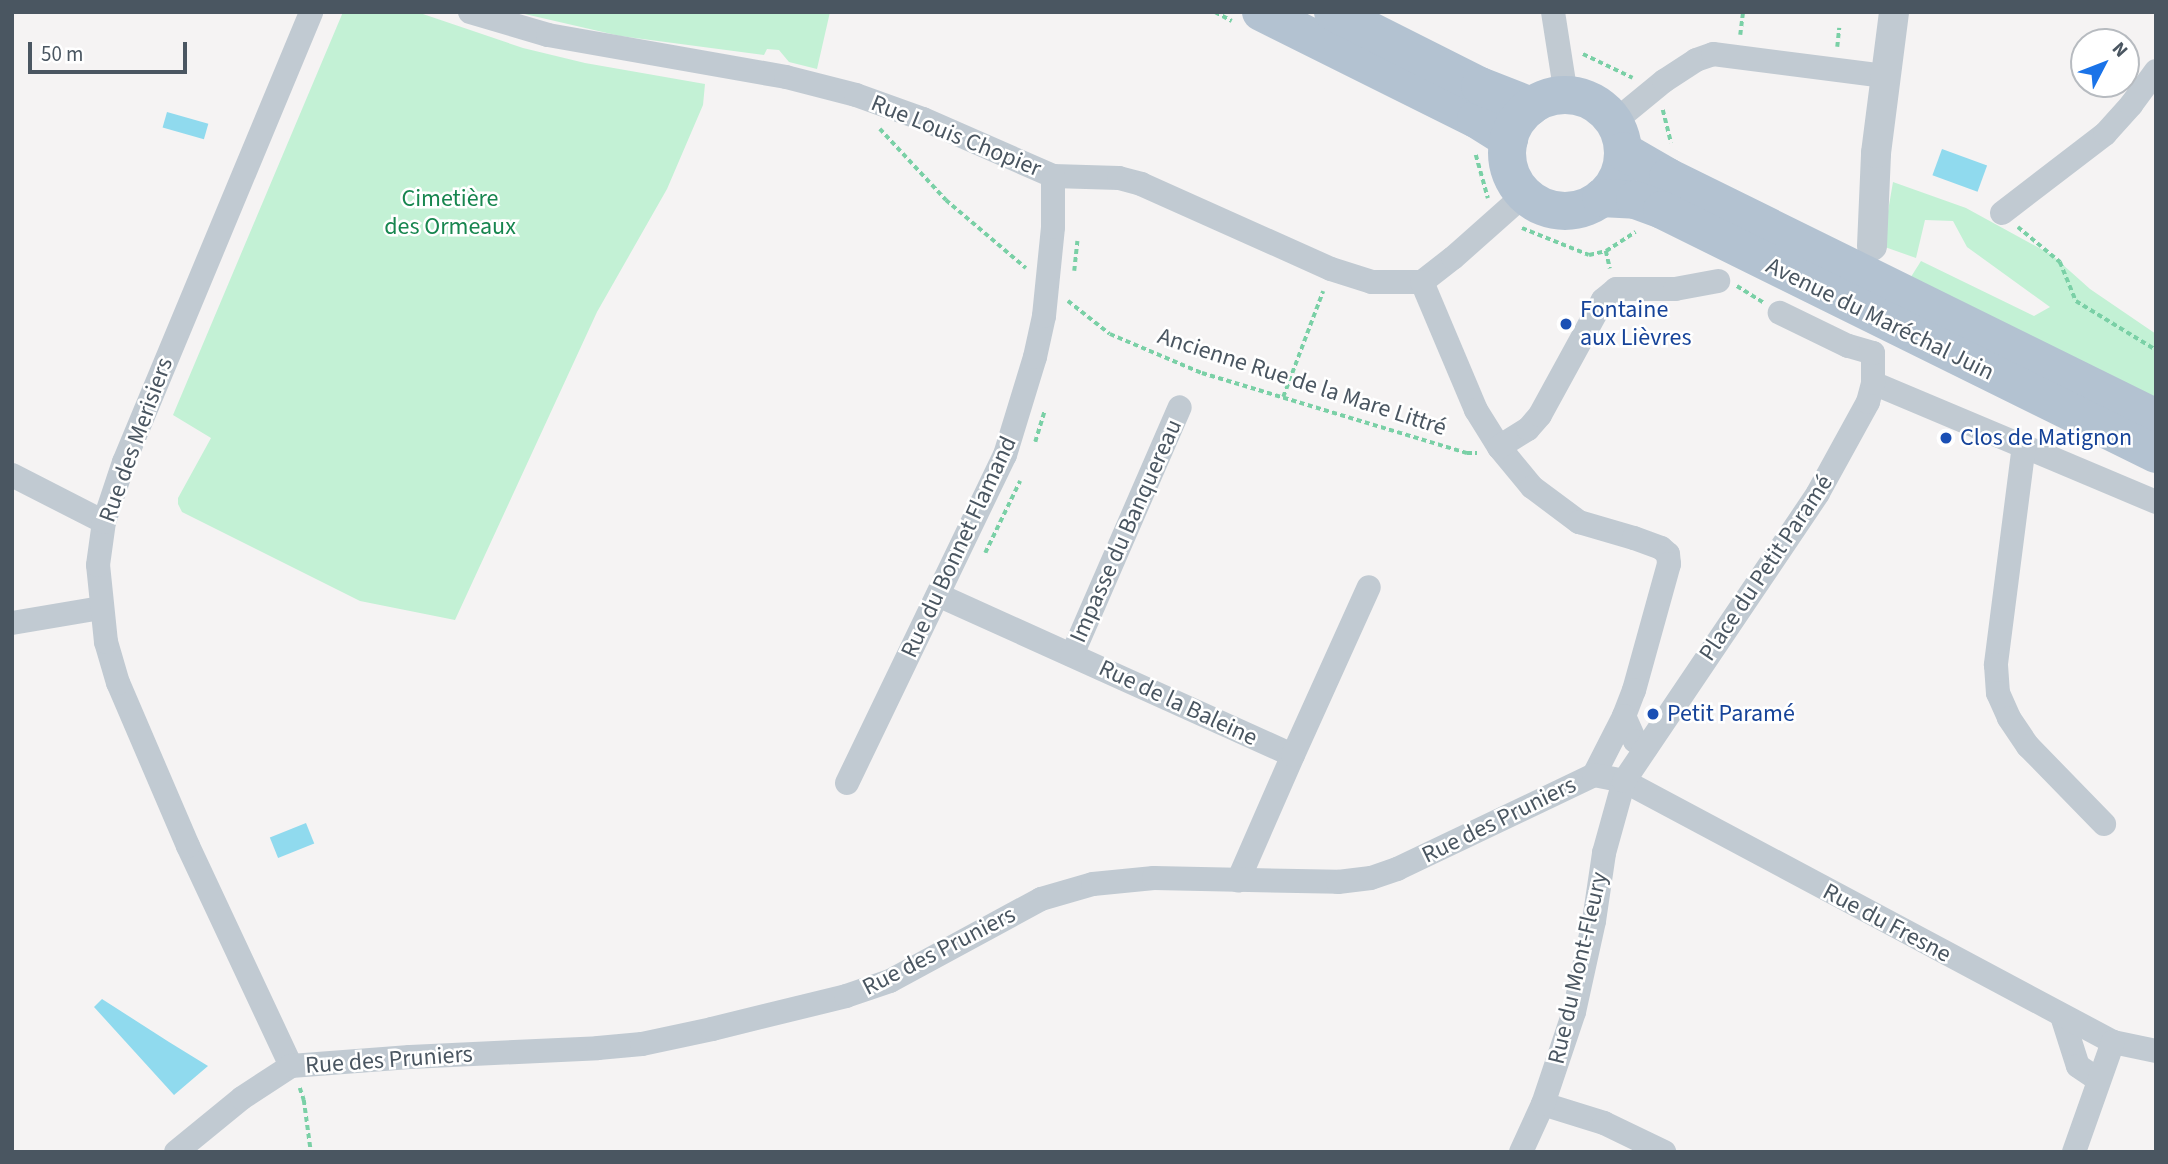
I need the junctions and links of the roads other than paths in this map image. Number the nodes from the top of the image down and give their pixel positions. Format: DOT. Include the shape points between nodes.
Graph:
graph roads {
  1 [pos="311,12"];
  2 [pos="470,12"];
  3 [pos="1261,12"];
  4 [pos="1333,12"];
  5 [pos="1553,12"];
  6 [pos="1894,12"];
  7 [pos="2156,71"];
  8 [pos="1885,76"];
  9 [pos="1549,101"];
  10 [pos="1618,136"];
  11 [pos="1509,140"];
  12 [pos="1054,176"];
  13 [pos="1665,194"];
  14 [pos="1601,198"];
  15 [pos="1511,205"];
  16 [pos="2002,212"];
  17 [pos="1872,246"];
  18 [pos="1718,281"];
  19 [pos="1422,282"];
  20 [pos="1780,313"];
  21 [pos="1873,383"];
  22 [pos="1180,408"];
  23 [pos="2156,418"];
  24 [pos="2024,444"];
  25 [pos="1499,447"];
  26 [pos="2156,454"];
  27 [pos="12,475"];
  28 [pos="2156,502"];
  29 [pos="104,522"];
  30 [pos="1369,587"];
  31 [pos="938,595"];
  32 [pos="101,608"];
  33 [pos="12,623"];
  34 [pos="1072,654"];
  35 [pos="1624,716"];
  36 [pos="1646,747"];
  37 [pos="1293,755"];
  38 [pos="1594,775"];
  39 [pos="1624,781"];
  40 [pos="847,783"];
  41 [pos="2104,824"];
  42 [pos="1238,881"];
  43 [pos="2062,1016"];
  44 [pos="2113,1042"];
  45 [pos="2156,1051"];
  46 [pos="291,1066"];
  47 [pos="2099,1080"];
  48 [pos="1543,1104"];
  49 [pos="176,1152"];
  50 [pos="1521,1152"];
  51 [pos="1664,1152"];
  52 [pos="2074,1152"];
  1 -- 29 [label="street, Rue des Merisiers" via="159,376"];
  2 -- 12 [label="street, Rue Louis Chopier" via="548,35 786,77 856,95"];
  3 -- 11 [label="main road" via="1476,119"];
  4 -- 9 [label="main road" via="1480,86"];
  5 -- 9 [label="street" via="1560,48"];
  6 -- 8 [label="street"];
  7 -- 16 [label="street" via="2105,134"];
  8 -- 10 [label="street" via="1713,54 1651,90"];
  8 -- 17 [label="street" via="1872,198"];
  9 -- 10 [label="main road" via="1588,100"];
  9 -- 11 [label="main road" via="1514,127"];
  10 -- 13 [label="main road, Avenue du Maréchal Juin"];
  10 -- 14 [label="main road" via="1618,177"];
  11 -- 15 [label="main road"];
  12 -- 19 [label="street, Rue Louis Chopier" via="1119,178 1141,184 1331,269 1372,282"];
  12 -- 31 [label="street, Rue du Bonnet Flamand" via="1047,285 1035,357 1005,455"];
  13 -- 14 [label="main road, Avenue du Maréchal Juin" via="1635,200"];
  13 -- 23 [label="main road, Avenue du Maréchal Juin"];
  13 -- 26 [label="main road, Avenue du Maréchal Juin"];
  14 -- 15 [label="main road" via="1576,210 1536,203"];
  15 -- 19 [label="street"];
  18 -- 25 [label="street" via="1675,289 1616,289 1604,300 1540,415 1528,429"];
  19 -- 25 [label="street" via="1476,410"];
  20 -- 21 [label="street" via="1873,354"];
  21 -- 24 [label="street"];
  21 -- 36 [label="street, Place du Petit Paramé" via="1818,492"];
  22 -- 34 [label="street, Impasse du Banquereau"];
  24 -- 28 [label="street"];
  24 -- 41 [label="street" via="1996,665 1998,693 2028,746"];
  25 -- 35 [label="street" via="1561,511 1668,554 1669,564"];
  27 -- 29 [label="street"];
  29 -- 32 [label="street, Rue des Merisiers" via="98,565"];
  30 -- 37 [label="street"];
  31 -- 34 [label="street, Rue de la Baleine"];
  31 -- 40 [label="street, Rue du Bonnet Flamand"];
  32 -- 33 [label="street"];
  32 -- 46 [label="street, Rue des Merisiers" via="118,683"];
  34 -- 37 [label="street, Rue de la Baleine"];
  35 -- 36 [label="street" via="1635,741"];
  35 -- 38 [label="street"];
  36 -- 39 [label="street, Place du Petit Paramé"];
  37 -- 42 [label="street"];
  38 -- 39 [label="street, Rue des Pruniers"];
  38 -- 42 [label="street, Rue des Pruniers" via="1371,878"];
  39 -- 43 [label="street, Rue du Fresne"];
  39 -- 48 [label="street, Rue du Mont-Fleury" via="1604,853 1574,1012"];
  42 -- 46 [label="street, Rue des Pruniers" via="1154,878 1093,884 1041,899 890,981 846,996 642,1044"];
  43 -- 44 [label="street, Rue du Fresne"];
  43 -- 47 [label="street" via="2078,1066"];
  44 -- 45 [label="street, Rue du Fresne"];
  44 -- 47 [label="street"];
  46 -- 49 [label="street, Rue des Pruniers" via="242,1098"];
  47 -- 52 [label="street"];
  48 -- 50 [label="street, Rue du Mont-Fleury"];
  48 -- 51 [label="street" via="1604,1123"];
}
